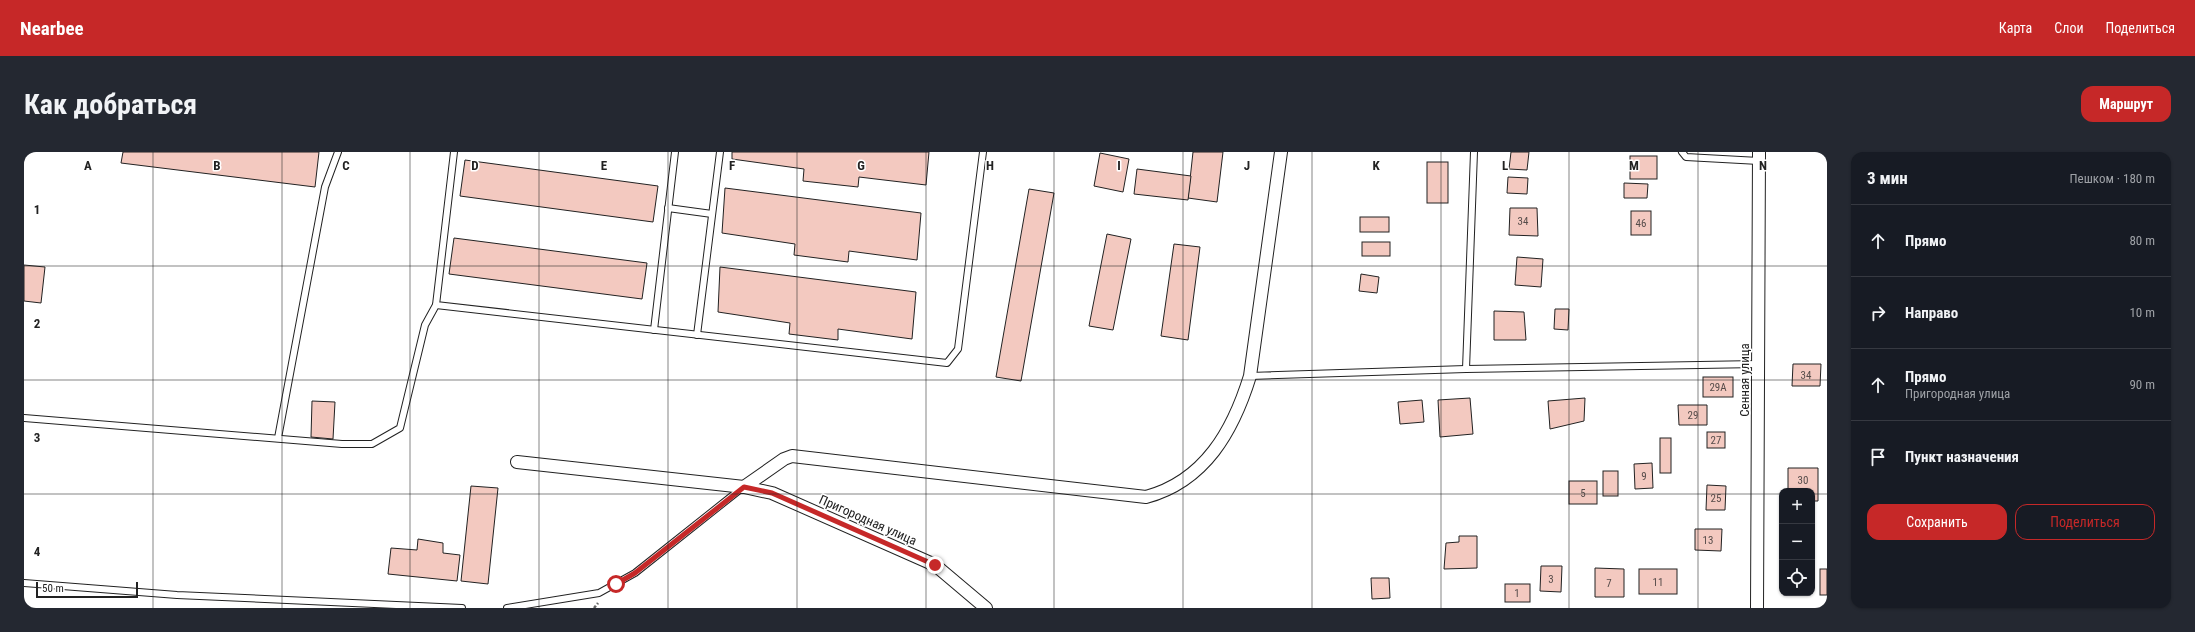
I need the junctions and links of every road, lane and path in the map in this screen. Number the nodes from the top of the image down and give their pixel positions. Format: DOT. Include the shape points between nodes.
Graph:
graph roads {
  1 [pos="338,152"];
  2 [pos="454,152"];
  3 [pos="675,152"];
  4 [pos="720,152"];
  5 [pos="983,152"];
  6 [pos="1281,152"];
  7 [pos="1474,152"];
  8 [pos="1682,152"];
  9 [pos="1759,156"];
  10 [pos="668,208"];
  11 [pos="712,214"];
  12 [pos="436,305"];
  13 [pos="654,330"];
  14 [pos="697,335"];
  15 [pos="1758,364"];
  16 [pos="1466,369"];
  17 [pos="1250,376"];
  18 [pos="24,418"];
  19 [pos="278,438"];
  20 [pos="517,462"];
  21 [pos="744,487"];
  22 [pos="24,583"];
  23 [pos="462,608"];
  24 [pos="507,608"];
  25 [pos="986,608"];
  26 [pos="1757,608"];
  1 -- 19 [label="lane" via="325,187"];
  2 -- 12 [label="lane"];
  3 -- 10 [label="lane"];
  4 -- 11 [label="lane"];
  5 -- 14 [label="lane" via="958,349 947,364"];
  6 -- 17 [label="street"];
  7 -- 16 [label="lane"];
  8 -- 9 [label="lane" via="1686,157"];
  9 -- 15 [label="street, Сенная улица"];
  10 -- 11 [label="lane"];
  10 -- 13 [label="lane"];
  11 -- 14 [label="lane"];
  12 -- 13 [label="lane"];
  12 -- 19 [label="lane" via="425,326 400,428 372,444"];
  13 -- 14 [label="lane"];
  15 -- 16 [label="lane"];
  15 -- 26 [label="street, Сенная улица"];
  16 -- 17 [label="lane"];
  17 -- 21 [label="street" via="1225,436 1198,470 1166,491 1146,497 792,456"];
  18 -- 19 [label="lane"];
  20 -- 21 [label="street, Пригородная улица"];
  21 -- 24 [label="lane" via="635,573 598,593"];
  21 -- 25 [label="street, Пригородная улица" via="772,493 935,565"];
  22 -- 23 [label="lane" via="177,595"];
}
